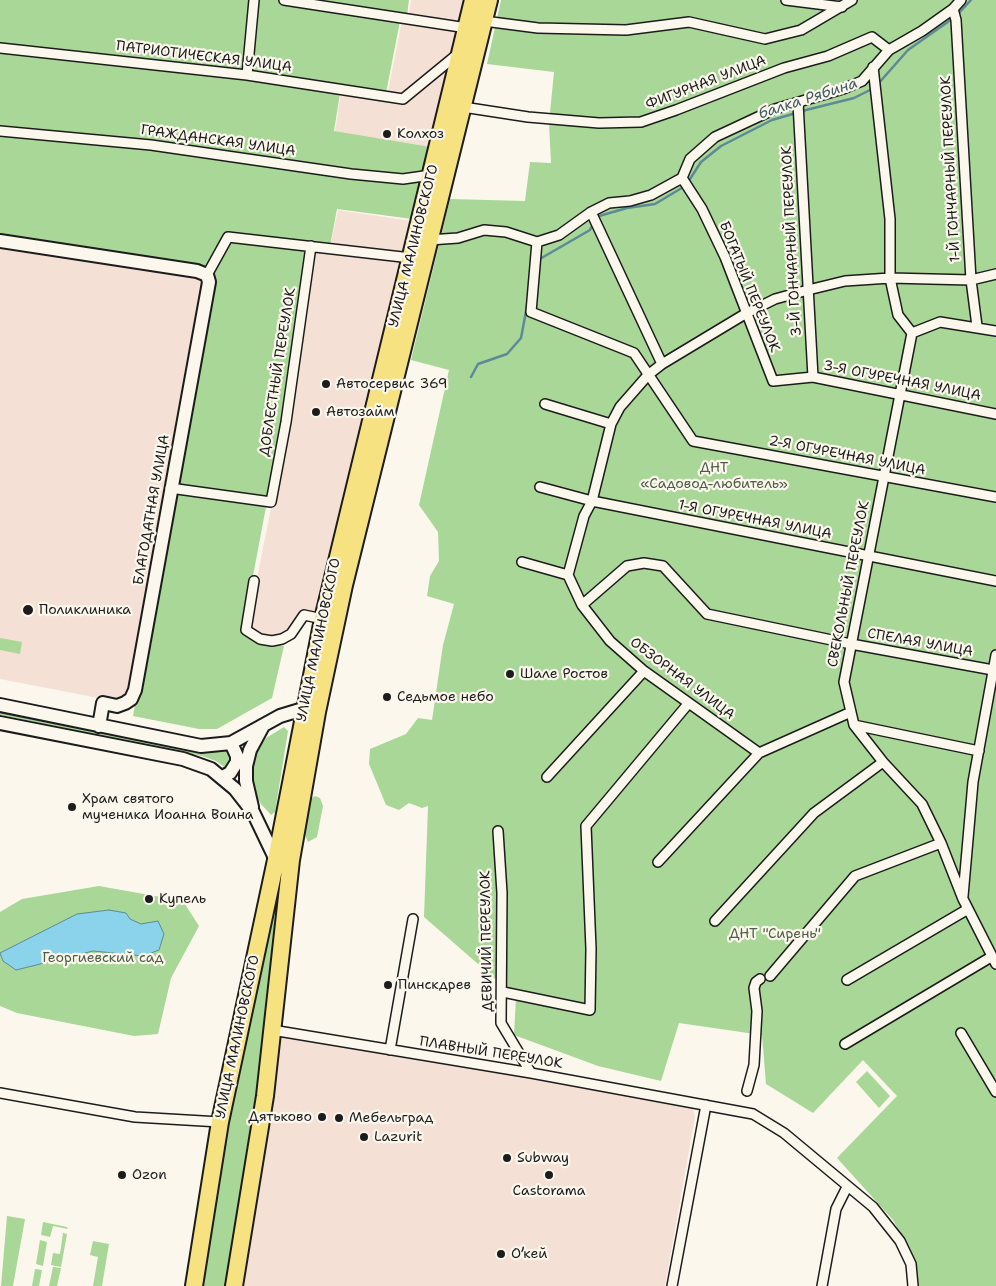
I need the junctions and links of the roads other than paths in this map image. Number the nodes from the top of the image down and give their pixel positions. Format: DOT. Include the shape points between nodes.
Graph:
graph roads {
  1 [pos="254,0"];
  2 [pos="284,0"];
  3 [pos="473,0"];
  4 [pos="489,0"];
  5 [pos="786,0"];
  6 [pos="852,0"];
  7 [pos="961,0"];
  8 [pos="842,7"];
  9 [pos="953,9"];
  10 [pos="484,21"];
  11 [pos="467,28"];
  12 [pos="0,48"];
  13 [pos="889,50"];
  14 [pos="461,52"];
  15 [pos="873,67"];
  16 [pos="247,75"];
  17 [pos="798,103"];
  18 [pos="463,107"];
  19 [pos="0,131"];
  20 [pos="431,175"];
  21 [pos="682,178"];
  22 [pos="591,212"];
  23 [pos="429,240"];
  24 [pos="0,241"];
  25 [pos="537,242"];
  26 [pos="311,246"];
  27 [pos="411,258"];
  28 [pos="996,274"];
  29 [pos="207,275"];
  30 [pos="890,278"];
  31 [pos="971,280"];
  32 [pos="808,290"];
  33 [pos="745,314"];
  34 [pos="977,326"];
  35 [pos="996,331"];
  36 [pos="912,333"];
  37 [pos="662,364"];
  38 [pos="648,375"];
  39 [pos="813,377"];
  40 [pos="773,381"];
  41 [pos="901,396"];
  42 [pos="544,404"];
  43 [pos="996,414"];
  44 [pos="611,424"];
  45 [pos="884,476"];
  46 [pos="540,487"];
  47 [pos="170,488"];
  48 [pos="996,497"];
  49 [pos="592,501"];
  50 [pos="867,557"];
  51 [pos="522,562"];
  52 [pos="568,575"];
  53 [pos="254,581"];
  54 [pos="996,581"];
  55 [pos="582,605"];
  56 [pos="323,618"];
  57 [pos="851,644"];
  58 [pos="996,655"];
  59 [pos="993,670"];
  60 [pos="644,671"];
  61 [pos="688,704"];
  62 [pos="0,705"];
  63 [pos="310,711"];
  64 [pos="851,712"];
  65 [pos="0,724"];
  66 [pos="263,725"];
  67 [pos="854,725"];
  68 [pos="99,726"];
  69 [pos="231,743"];
  70 [pos="979,751"];
  71 [pos="759,753"];
  72 [pos="883,762"];
  73 [pos="222,777"];
  74 [pos="547,777"];
  75 [pos="253,812"];
  76 [pos="498,831"];
  77 [pos="941,844"];
  78 [pos="276,860"];
  79 [pos="658,862"];
  80 [pos="963,899"];
  81 [pos="968,909"];
  82 [pos="413,919"];
  83 [pos="715,921"];
  84 [pos="994,961"];
  85 [pos="770,976"];
  86 [pos="760,979"];
  87 [pos="847,980"];
  88 [pos="502,992"];
  89 [pos="272,1030"];
  90 [pos="961,1032"];
  91 [pos="846,1044"];
  92 [pos="390,1050"];
  93 [pos="531,1073"];
  94 [pos="996,1073"];
  95 [pos="988,1078"];
  96 [pos="746,1091"];
  97 [pos="996,1092"];
  98 [pos="0,1093"];
  99 [pos="706,1104"];
  100 [pos="220,1122"];
  101 [pos="847,1187"];
  102 [pos="194,1286"];
  103 [pos="234,1286"];
  104 [pos="672,1286"];
  105 [pos="822,1286"];
  106 [pos="913,1286"];
  1 -- 16 [label="street"];
  2 -- 11 [label="street"];
  3 -- 11 [label="highway, УЛИЦА МАЛИНОВСКОГО"];
  4 -- 10 [label="highway, УЛИЦА МАЛИНОВСКОГО"];
  5 -- 8 [label="street"];
  6 -- 8 [label="street"];
  7 -- 9 [label="street"];
  8 -- 10 [label="street" via="801,30 764,39 688,22 626,30 538,28"];
  9 -- 13 [label="street"];
  9 -- 31 [label="street, 1-Й ГОНЧАРНЫЙ ПЕРЕУЛОК"];
  10 -- 18 [label="highway, УЛИЦА МАЛИНОВСКОГО"];
  11 -- 14 [label="highway, УЛИЦА МАЛИНОВСКОГО"];
  12 -- 16 [label="street, ПАТРИОТИЧЕСКАЯ УЛИЦА"];
  13 -- 15 [label="street"];
  13 -- 18 [label="street, ФИГУРНАЯ УЛИЦА" via="872,37 828,56 784,68 641,122 599,123 537,118"];
  14 -- 16 [label="street, ПАТРИОТИЧЕСКАЯ УЛИЦА" via="403,98"];
  14 -- 20 [label="highway, УЛИЦА МАЛИНОВСКОГО"];
  15 -- 17 [label="street" via="862,80 843,90"];
  15 -- 30 [label="street" via="890,219"];
  17 -- 21 [label="street" via="775,109 715,137 690,159"];
  17 -- 32 [label="street, 3-Й ГОНЧАРНЫЙ ПЕРЕУЛОК"];
  18 -- 23 [label="highway, УЛИЦА МАЛИНОВСКОГО"];
  19 -- 20 [label="street, ГРАЖДАНСКАЯ УЛИЦА" via="151,145 352,174 403,178"];
  20 -- 27 [label="highway, УЛИЦА МАЛИНОВСКОГО"];
  21 -- 22 [label="street" via="651,195 609,203"];
  21 -- 33 [label="street, БОГАТЫЙ ПЕРЕУЛОК" via="702,209 725,257"];
  22 -- 25 [label="street" via="559,236"];
  22 -- 37 [label="street"];
  23 -- 25 [label="street" via="458,238 484,230 506,232"];
  23 -- 63 [label="highway, УЛИЦА МАЛИНОВСКОГО"];
  24 -- 29 [label="main road"];
  25 -- 38 [label="street" via="531,312 634,353"];
  26 -- 27 [label="street"];
  26 -- 29 [label="street" via="228,237"];
  26 -- 47 [label="street, ДОБЛЕСТНЫЙ ПЕРЕУЛОК" via="271,502"];
  27 -- 56 [label="highway, УЛИЦА МАЛИНОВСКОГО"];
  28 -- 31 [label="street"];
  29 -- 47 [label="main road, БЛАГОДАТНАЯ УЛИЦА" via="209,293"];
  30 -- 31 [label="street"];
  30 -- 32 [label="street" via="845,281"];
  30 -- 36 [label="street" via="898,315"];
  31 -- 34 [label="street, 1-Й ГОНЧАРНЫЙ ПЕРЕУЛОК"];
  32 -- 33 [label="street" via="775,299"];
  32 -- 39 [label="street, 3-Й ГОНЧАРНЫЙ ПЕРЕУЛОК"];
  33 -- 37 [label="street"];
  33 -- 40 [label="street, БОГАТЫЙ ПЕРЕУЛОК"];
  34 -- 35 [label="street"];
  34 -- 36 [label="street" via="940,322"];
  36 -- 41 [label="street, СВЕКОЛЬНЫЙ ПЕРЕУЛОК"];
  37 -- 38 [label="street"];
  38 -- 44 [label="street" via="620,407"];
  38 -- 45 [label="street, 2-Я ОГУРЕЧНАЯ УЛИЦА" via="693,441"];
  39 -- 40 [label="street, 3-Я ОГУРЕЧНАЯ УЛИЦА"];
  39 -- 41 [label="street, 3-Я ОГУРЕЧНАЯ УЛИЦА"];
  41 -- 43 [label="street, 3-Я ОГУРЕЧНАЯ УЛИЦА"];
  41 -- 45 [label="street, СВЕКОЛЬНЫЙ ПЕРЕУЛОК"];
  42 -- 44 [label="street"];
  44 -- 49 [label="street"];
  45 -- 48 [label="street, 2-Я ОГУРЕЧНАЯ УЛИЦА"];
  45 -- 50 [label="street, СВЕКОЛЬНЫЙ ПЕРЕУЛОК"];
  46 -- 49 [label="street, 1-Я ОГУРЕЧНАЯ УЛИЦА"];
  47 -- 68 [label="main road, БЛАГОДАТНАЯ УЛИЦА" via="135,690 131,699 118,706 103,703"];
  49 -- 50 [label="street, 1-Я ОГУРЕЧНАЯ УЛИЦА"];
  49 -- 52 [label="street" via="584,516"];
  50 -- 54 [label="street, 1-Я ОГУРЕЧНАЯ УЛИЦА"];
  50 -- 57 [label="street, СВЕКОЛЬНЫЙ ПЕРЕУЛОК"];
  51 -- 52 [label="street"];
  52 -- 55 [label="street, ОБЗОРНАЯ УЛИЦА"];
  53 -- 56 [label="street" via="246,630 260,639 272,641 291,634 304,615"];
  55 -- 57 [label="street, СПЕЛАЯ УЛИЦА" via="627,566 644,563 663,566 706,614"];
  55 -- 60 [label="street, ОБЗОРНАЯ УЛИЦА" via="610,641"];
  56 -- 63 [label="highway, УЛИЦА МАЛИНОВСКОГО"];
  57 -- 59 [label="street, СПЕЛАЯ УЛИЦА"];
  57 -- 64 [label="street, СВЕКОЛЬНЫЙ ПЕРЕУЛОК" via="844,682"];
  58 -- 59 [label="street"];
  59 -- 70 [label="street"];
  60 -- 61 [label="street, ОБЗОРНАЯ УЛИЦА"];
  60 -- 74 [label="street"];
  61 -- 71 [label="street, ОБЗОРНАЯ УЛИЦА"];
  61 -- 88 [label="street" via="586,826 590,1010"];
  62 -- 68 [label="main road"];
  63 -- 66 [label="main road" via="280,716"];
  63 -- 78 [label="highway, УЛИЦА МАЛИНОВСКОГО"];
  63 -- 89 [label="highway, УЛИЦА МАЛИНОВСКОГО"];
  64 -- 67 [label="street, СВЕКОЛЬНЫЙ ПЕРЕУЛОК"];
  64 -- 71 [label="street"];
  65 -- 73 [label="main road" via="183,759 200,764"];
  66 -- 69 [label="main road"];
  66 -- 75 [label="main road" via="246,766"];
  67 -- 70 [label="street"];
  67 -- 72 [label="street, СВЕКОЛЬНЫЙ ПЕРЕУЛОК"];
  68 -- 69 [label="main road" via="201,746"];
  69 -- 73 [label="main road" via="237,762 230,773"];
  70 -- 80 [label="street"];
  71 -- 79 [label="street"];
  72 -- 77 [label="street, СВЕКОЛЬНЫЙ ПЕРЕУЛОК" via="922,804"];
  72 -- 83 [label="street" via="814,813"];
  73 -- 75 [label="main road"];
  75 -- 78 [label="main road"];
  76 -- 88 [label="street, ДЕВИЧИЙ ПЕРЕУЛОК"];
  77 -- 80 [label="street, СВЕКОЛЬНЫЙ ПЕРЕУЛОК"];
  77 -- 85 [label="street" via="855,876"];
  78 -- 100 [label="highway, УЛИЦА МАЛИНОВСКОГО"];
  80 -- 81 [label="street, СВЕКОЛЬНЫЙ ПЕРЕУЛОК"];
  81 -- 84 [label="street, СВЕКОЛЬНЫЙ ПЕРЕУЛОК"];
  81 -- 87 [label="street"];
  82 -- 92 [label="street"];
  84 -- 91 [label="street"];
  86 -- 96 [label="street" via="754,988 757,1011 754,1065"];
  88 -- 93 [label="street, ДЕВИЧИЙ ПЕРЕУЛОК" via="501,1023"];
  89 -- 92 [label="street, ПЛАВНЫЙ ПЕРЕУЛОК"];
  89 -- 103 [label="highway, УЛИЦА МАЛИНОВСКОГО" via="257,1151"];
  90 -- 95 [label="street"];
  92 -- 93 [label="street, ПЛАВНЫЙ ПЕРЕУЛОК"];
  93 -- 99 [label="street, ПЛАВНЫЙ ПЕРЕУЛОК"];
  94 -- 95 [label="street"];
  95 -- 97 [label="street"];
  98 -- 100 [label="street" via="135,1117"];
  99 -- 101 [label="street, ПЛАВНЫЙ ПЕРЕУЛОК" via="753,1114 784,1134"];
  99 -- 104 [label="street"];
  100 -- 102 [label="highway, УЛИЦА МАЛИНОВСКОГО"];
  101 -- 105 [label="street" via="836,1209"];
  101 -- 106 [label="street, ПЛАВНЫЙ ПЕРЕУЛОК" via="873,1206 900,1241 911,1264"];
}
